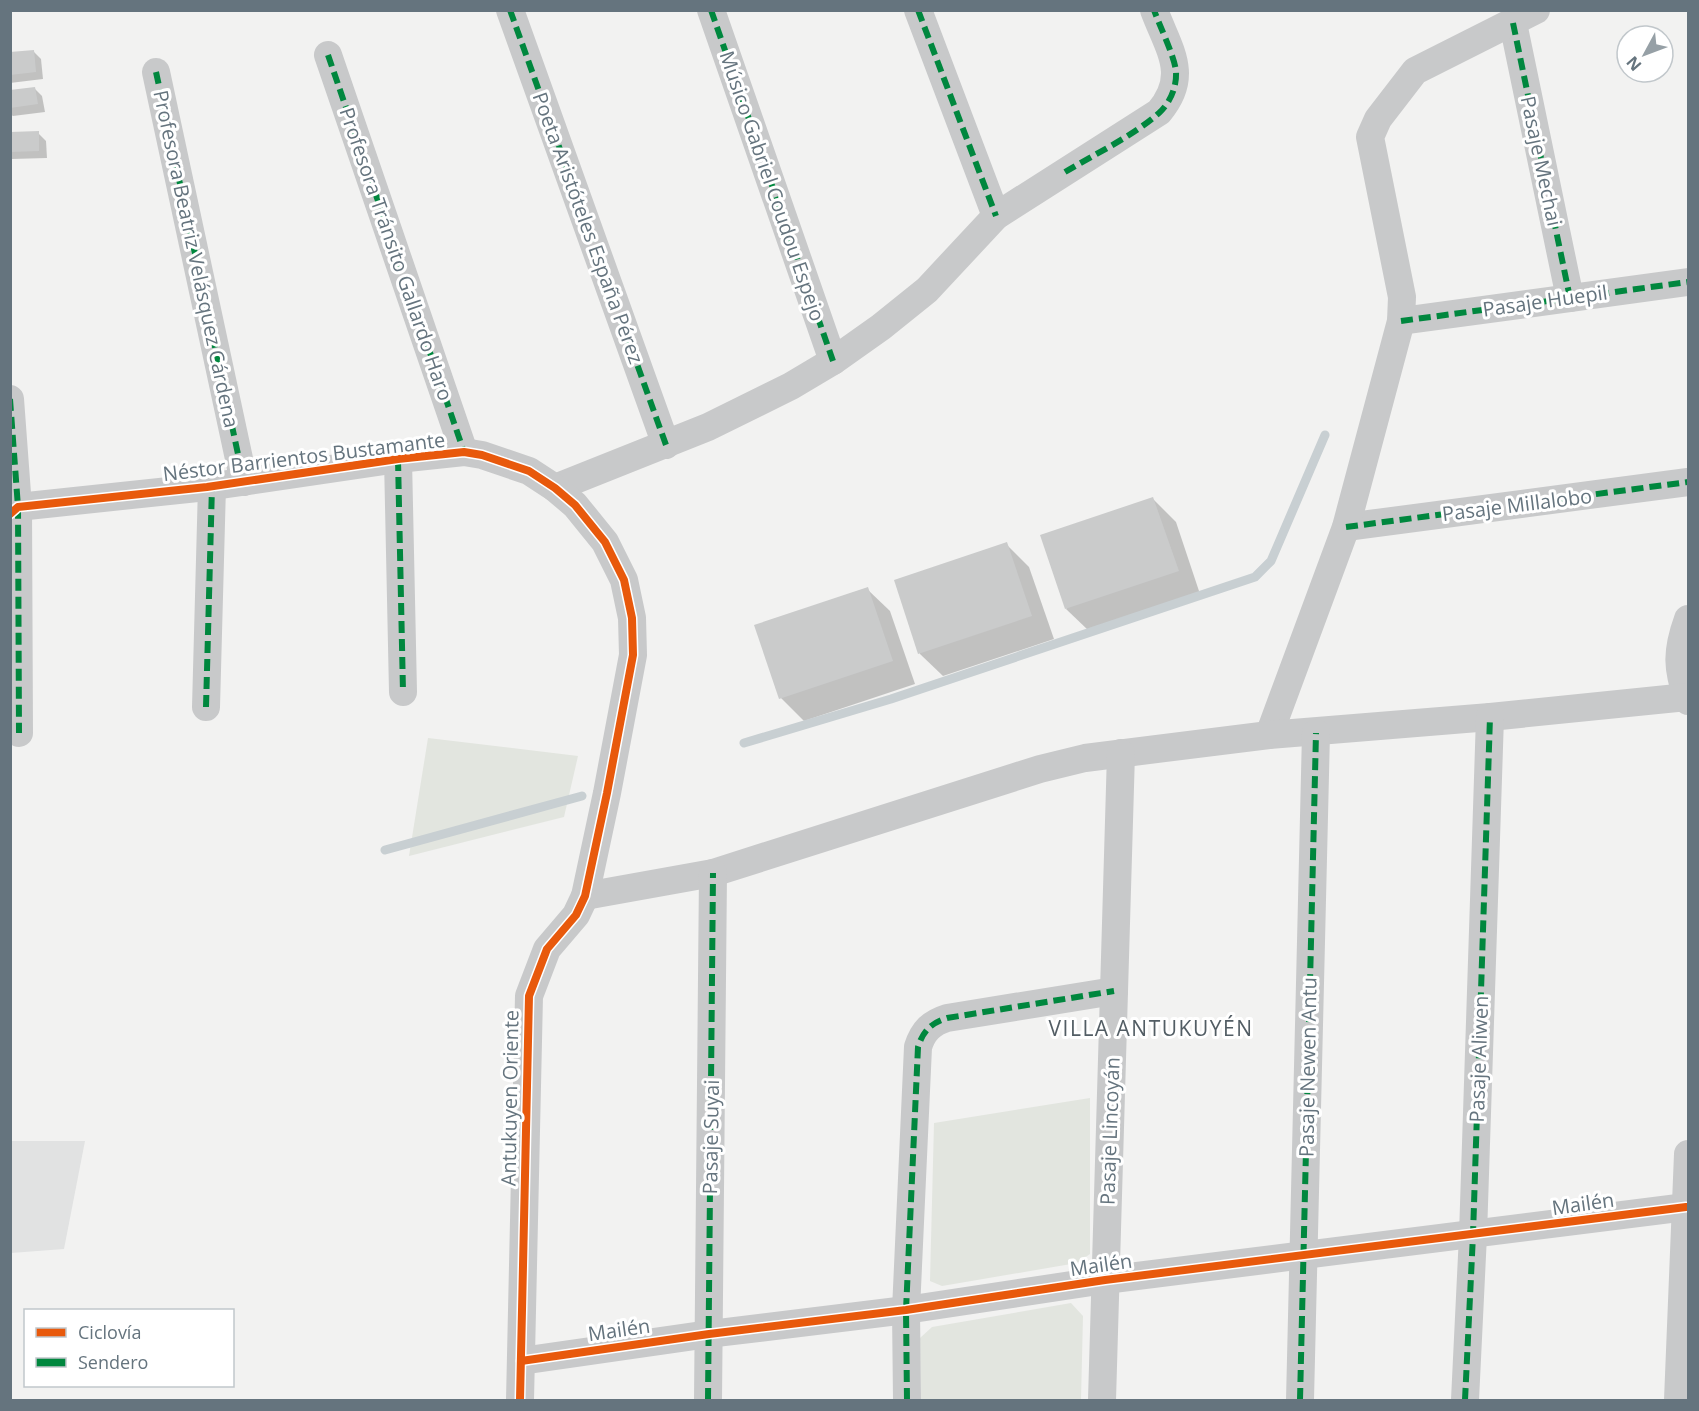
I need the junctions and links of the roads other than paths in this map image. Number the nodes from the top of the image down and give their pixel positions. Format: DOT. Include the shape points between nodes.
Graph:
graph roads {
  1 [pos="510,10"];
  2 [pos="711,10"];
  3 [pos="918,10"];
  4 [pos="1154,10"];
  5 [pos="1525,17"];
  6 [pos="328,55"];
  7 [pos="156,72"];
  8 [pos="996,216"];
  9 [pos="1689,282"];
  10 [pos="1570,298"];
  11 [pos="1401,321"];
  12 [pos="833,361"];
  13 [pos="10,399"];
  14 [pos="666,445"];
  15 [pos="464,452"];
  16 [pos="398,459"];
  17 [pos="244,482"];
  18 [pos="1689,482"];
  19 [pos="212,486"];
  20 [pos="555,488"];
  21 [pos="13,508"];
  22 [pos="1346,527"];
  23 [pos="1689,619"];
  24 [pos="633,638"];
  25 [pos="403,692"];
  26 [pos="1688,699"];
  27 [pos="206,707"];
  28 [pos="1490,717"];
  29 [pos="19,733"];
  30 [pos="1316,733"];
  31 [pos="1269,735"];
  32 [pos="1121,753"];
  33 [pos="713,873"];
  34 [pos="585,896"];
  35 [pos="1114,991"];
  36 [pos="1689,1154"];
  37 [pos="1686,1207"];
  38 [pos="1473,1235"];
  39 [pos="1304,1256"];
  40 [pos="1106,1280"];
  41 [pos="906,1310"];
  42 [pos="709,1334"];
  43 [pos="521,1361"];
  44 [pos="520,1401"];
  45 [pos="708,1401"];
  46 [pos="907,1401"];
  47 [pos="1102,1401"];
  48 [pos="1300,1401"];
  49 [pos="1466,1401"];
  50 [pos="1678,1401"];
  1 -- 14 [label="street, Poeta Aristóteles España Pérez"];
  2 -- 12 [label="street, Músico Gabriel Coudou Espejo"];
  3 -- 8 [label="street"];
  4 -- 8 [label="street" via="1176,69 1169,101 1131,132"];
  5 -- 10 [label="street, Pasaje Mechai"];
  5 -- 11 [label="street" via="1415,71 1378,119 1370,137 1402,297"];
  6 -- 15 [label="street, Profesora Tránsito Gallardo Haro"];
  7 -- 17 [label="street, Profesora Beatriz Velásquez Cárdena"];
  8 -- 12 [label="street" via="927,290"];
  9 -- 10 [label="street, Pasaje Huepil"];
  10 -- 11 [label="street, Pasaje Huepil"];
  11 -- 22 [label="street"];
  12 -- 14 [label="street" via="744,411"];
  13 -- 21 [label="street"];
  14 -- 20 [label="street"];
  15 -- 16 [label="street, Néstor Barrientos Bustamante"];
  15 -- 20 [label="street, Néstor Barrientos Bustamante" via="504,461"];
  16 -- 17 [label="street, Néstor Barrientos Bustamante"];
  16 -- 25 [label="street"];
  17 -- 19 [label="street, Néstor Barrientos Bustamante"];
  18 -- 22 [label="street, Pasaje Millalobo"];
  19 -- 21 [label="street, Néstor Barrientos Bustamante"];
  19 -- 27 [label="street"];
  20 -- 24 [label="street, Néstor Barrientos Bustamante" via="575,505 605,542 624,580"];
  21 -- 29 [label="street"];
  22 -- 31 [label="street"];
  23 -- 26 [label="street" via="1681,638 1678,664"];
  24 -- 34 [label="street, Antukuyen Oriente" via="631,667"];
  26 -- 28 [label="street"];
  28 -- 30 [label="street"];
  28 -- 38 [label="street, Pasaje Aliwen"];
  30 -- 31 [label="street"];
  30 -- 39 [label="street, Pasaje Newen Antu"];
  31 -- 32 [label="street"];
  32 -- 33 [label="street" via="1040,769"];
  32 -- 35 [label="street, Pasaje Lincoyán"];
  33 -- 34 [label="street"];
  33 -- 42 [label="street, Pasaje Suyai"];
  34 -- 43 [label="street, Antukuyen Oriente" via="576,915 547,950 529,996"];
  35 -- 40 [label="street, Pasaje Lincoyán"];
  35 -- 41 [label="street" via="947,1018 937,1021 922,1036 918,1047"];
  36 -- 37 [label="street"];
  37 -- 38 [label="street, Mailén"];
  37 -- 50 [label="street"];
  38 -- 39 [label="street, Mailén"];
  38 -- 49 [label="street, Pasaje Aliwen"];
  39 -- 40 [label="street, Mailén"];
  39 -- 48 [label="street, Pasaje Newen Antu"];
  40 -- 41 [label="street, Mailén"];
  40 -- 47 [label="street, Pasaje Lincoyán"];
  41 -- 42 [label="street, Mailén"];
  41 -- 46 [label="street"];
  42 -- 43 [label="street, Mailén"];
  42 -- 45 [label="street, Pasaje Suyai"];
  43 -- 44 [label="street, Antukuyen Oriente"];
}
